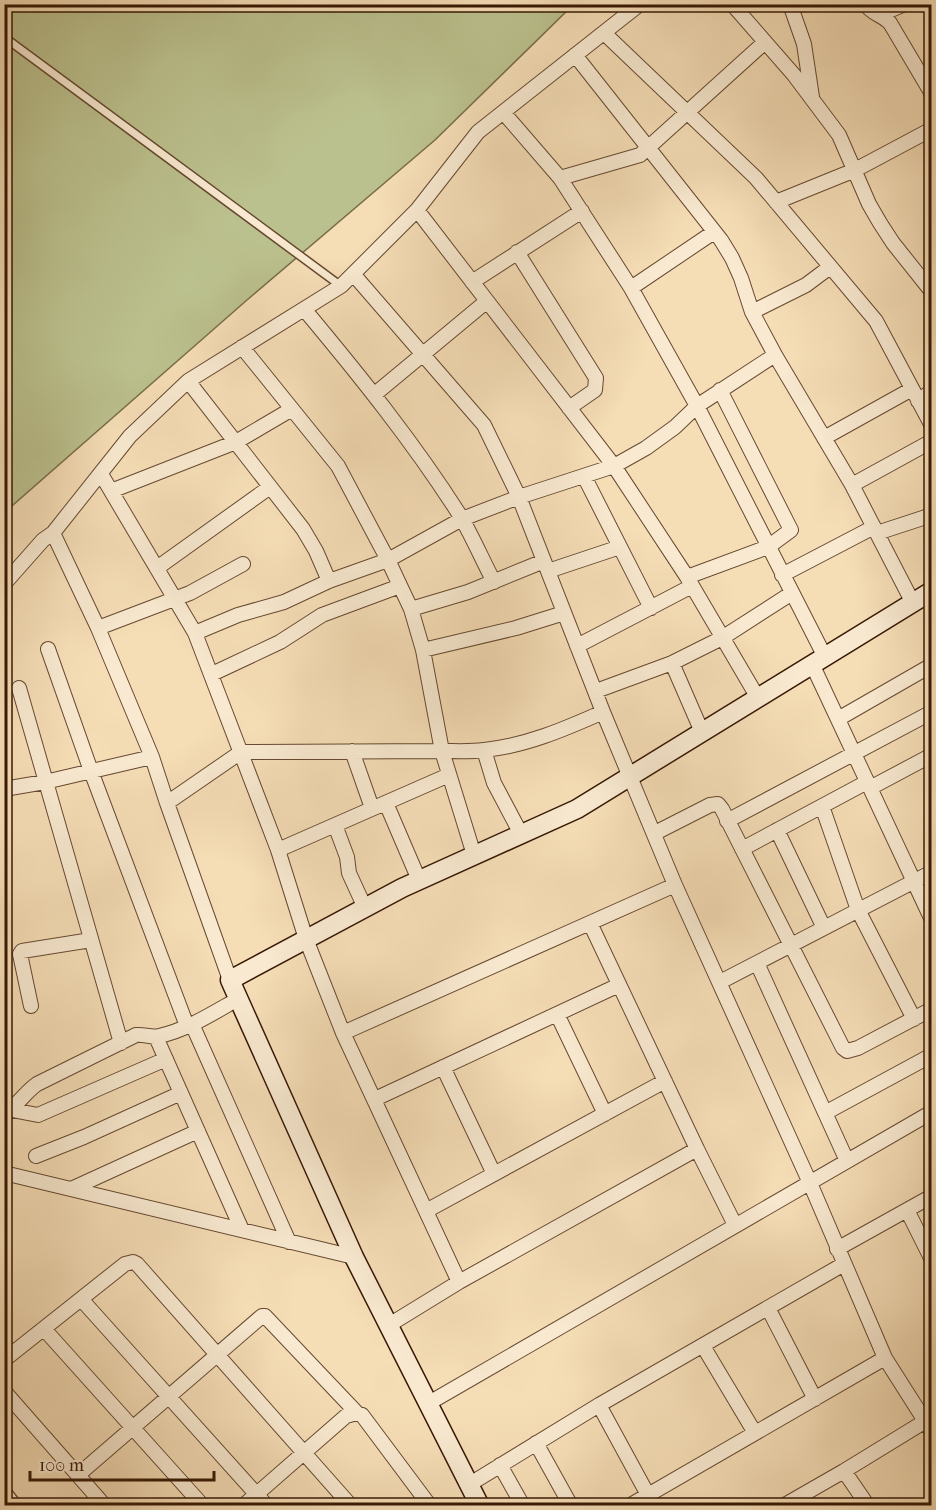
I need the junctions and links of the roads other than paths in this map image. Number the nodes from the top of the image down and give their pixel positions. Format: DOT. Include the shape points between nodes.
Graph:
graph roads {
  1 [pos="640,4"];
  2 [pos="732,4"];
  3 [pos="790,4"];
  4 [pos="865,4"];
  5 [pos="905,4"];
  6 [pos="879,15"];
  7 [pos="604,33"];
  8 [pos="4,37"];
  9 [pos="765,42"];
  10 [pos="575,55"];
  11 [pos="932,94"];
  12 [pos="812,99"];
  13 [pos="687,111"];
  14 [pos="503,112"];
  15 [pos="932,129"];
  16 [pos="648,148"];
  17 [pos="855,170"];
  18 [pos="560,178"];
  19 [pos="776,202"];
  20 [pos="417,210"];
  21 [pos="582,211"];
  22 [pos="714,232"];
  23 [pos="517,252"];
  24 [pos="830,267"];
  25 [pos="354,275"];
  26 [pos="472,282"];
  27 [pos="341,286"];
  28 [pos="632,288"];
  29 [pos="932,292"];
  30 [pos="487,302"];
  31 [pos="304,309"];
  32 [pos="752,312"];
  33 [pos="242,347"];
  34 [pos="422,354"];
  35 [pos="775,355"];
  36 [pos="188,381"];
  37 [pos="720,390"];
  38 [pos="932,391"];
  39 [pos="375,394"];
  40 [pos="915,395"];
  41 [pos="697,406"];
  42 [pos="569,408"];
  43 [pos="292,409"];
  44 [pos="932,426"];
  45 [pos="824,438"];
  46 [pos="932,441"];
  47 [pos="236,442"];
  48 [pos="614,466"];
  49 [pos="101,474"];
  50 [pos="584,476"];
  51 [pos="852,485"];
  52 [pos="270,487"];
  53 [pos="111,491"];
  54 [pos="519,497"];
  55 [pos="932,515"];
  56 [pos="462,519"];
  57 [pos="875,530"];
  58 [pos="53,533"];
  59 [pos="620,547"];
  60 [pos="768,547"];
  61 [pos="388,560"];
  62 [pos="243,564"];
  63 [pos="546,566"];
  64 [pos="157,568"];
  65 [pos="782,575"];
  66 [pos="329,581"];
  67 [pos="689,581"];
  68 [pos="495,582"];
  69 [pos="4,584"];
  70 [pos="400,586"];
  71 [pos="932,591"];
  72 [pos="792,593"];
  73 [pos="174,598"];
  74 [pos="913,603"];
  75 [pos="651,608"];
  76 [pos="411,609"];
  77 [pos="564,613"];
  78 [pos="98,628"];
  79 [pos="195,633"];
  80 [pos="722,638"];
  81 [pos="577,646"];
  82 [pos="48,649"];
  83 [pos="423,650"];
  84 [pos="818,661"];
  85 [pos="672,663"];
  86 [pos="932,664"];
  87 [pos="212,674"];
  88 [pos="19,688"];
  89 [pos="596,691"];
  90 [pos="758,698"];
  91 [pos="603,712"];
  92 [pos="932,712"];
  93 [pos="837,719"];
  94 [pos="702,732"];
  95 [pos="484,750"];
  96 [pos="352,751"];
  97 [pos="442,751"];
  98 [pos="241,752"];
  99 [pos="854,753"];
  100 [pos="928,756"];
  101 [pos="152,757"];
  102 [pos="91,771"];
  103 [pos="932,771"];
  104 [pos="449,775"];
  105 [pos="630,776"];
  106 [pos="45,782"];
  107 [pos="868,785"];
  108 [pos="4,789"];
  109 [pos="386,802"];
  110 [pos="167,804"];
  111 [pos="822,806"];
  112 [pos="372,808"];
  113 [pos="728,821"];
  114 [pos="335,825"];
  115 [pos="777,830"];
  116 [pos="655,833"];
  117 [pos="521,834"];
  118 [pos="742,849"];
  119 [pos="278,850"];
  120 [pos="474,855"];
  121 [pos="932,872"];
  122 [pos="419,880"];
  123 [pos="914,882"];
  124 [pos="675,885"];
  125 [pos="365,908"];
  126 [pos="858,910"];
  127 [pos="932,920"];
  128 [pos="590,923"];
  129 [pos="824,928"];
  130 [pos="306,939"];
  131 [pos="91,940"];
  132 [pos="791,945"];
  133 [pos="757,963"];
  134 [pos="230,980"];
  135 [pos="720,982"];
  136 [pos="619,985"];
  137 [pos="238,999"];
  138 [pos="31,1006"];
  139 [pos="932,1009"];
  140 [pos="557,1014"];
  141 [pos="914,1019"];
  142 [pos="190,1025"];
  143 [pos="343,1033"];
  144 [pos="156,1037"];
  145 [pos="121,1042"];
  146 [pos="932,1055"];
  147 [pos="166,1059"];
  148 [pos="443,1067"];
  149 [pos="665,1082"];
  150 [pos="182,1093"];
  151 [pos="375,1099"];
  152 [pos="8,1112"];
  153 [pos="932,1112"];
  154 [pos="825,1113"];
  155 [pos="604,1114"];
  156 [pos="198,1131"];
  157 [pos="697,1149"];
  158 [pos="36,1156"];
  159 [pos="847,1161"];
  160 [pos="4,1173"];
  161 [pos="494,1174"];
  162 [pos="810,1183"];
  163 [pos="71,1189"];
  164 [pos="932,1196"];
  165 [pos="426,1210"];
  166 [pos="907,1210"];
  167 [pos="735,1225"];
  168 [pos="242,1230"];
  169 [pos="289,1242"];
  170 [pos="837,1250"];
  171 [pos="354,1257"];
  172 [pos="932,1260"];
  173 [pos="844,1264"];
  174 [pos="459,1282"];
  175 [pos="81,1299"];
  176 [pos="768,1308"];
  177 [pos="389,1325"];
  178 [pos="44,1329"];
  179 [pos="703,1346"];
  180 [pos="216,1354"];
  181 [pos="885,1358"];
  182 [pos="4,1360"];
  183 [pos="4,1391"];
  184 [pos="168,1396"];
  185 [pos="815,1399"];
  186 [pos="429,1403"];
  187 [pos="599,1405"];
  188 [pos="357,1413"];
  189 [pos="929,1424"];
  190 [pos="132,1427"];
  191 [pos="755,1433"];
  192 [pos="536,1443"];
  193 [pos="304,1452"];
  194 [pos="500,1465"];
  195 [pos="844,1471"];
  196 [pos="78,1474"];
  197 [pos="470,1484"];
  198 [pos="4,1487"];
  199 [pos="256,1494"];
  200 [pos="648,1495"];
  201 [pos="15,1504"];
  202 [pos="105,1506"];
  203 [pos="203,1506"];
  204 [pos="243,1506"];
  205 [pos="267,1506"];
  206 [pos="351,1506"];
  207 [pos="430,1506"];
  208 [pos="480,1506"];
  209 [pos="523,1506"];
  210 [pos="571,1506"];
  211 [pos="630,1506"];
  212 [pos="783,1506"];
  213 [pos="868,1506"];
  1 -- 7 [label="street"];
  2 -- 9 [label="street"];
  3 -- 12 [label="street" via="804,44"];
  4 -- 6 [label="street"];
  5 -- 6 [label="street"];
  6 -- 11 [label="street" via="890,23"];
  7 -- 10 [label="street"];
  7 -- 13 [label="street"];
  8 -- 27 [label="lane"];
  9 -- 12 [label="street"];
  9 -- 13 [label="street"];
  10 -- 14 [label="street"];
  10 -- 16 [label="street"];
  12 -- 17 [label="street" via="839,135"];
  13 -- 16 [label="street"];
  13 -- 19 [label="street"];
  14 -- 18 [label="street"];
  14 -- 20 [label="street" via="478,132"];
  15 -- 17 [label="street"];
  16 -- 18 [label="street" via="630,158"];
  16 -- 22 [label="street"];
  17 -- 19 [label="street"];
  17 -- 29 [label="street" via="880,223"];
  18 -- 21 [label="street"];
  19 -- 24 [label="street"];
  20 -- 25 [label="street"];
  20 -- 26 [label="street"];
  21 -- 23 [label="street"];
  21 -- 28 [label="street"];
  22 -- 28 [label="street"];
  22 -- 32 [label="street" via="732,258"];
  23 -- 26 [label="street"];
  23 -- 42 [label="street" via="597,378 595,390"];
  24 -- 32 [label="street" via="806,285"];
  24 -- 40 [label="street" via="876,321"];
  25 -- 27 [label="street"];
  25 -- 34 [label="street"];
  26 -- 30 [label="street"];
  27 -- 31 [label="street"];
  28 -- 41 [label="street"];
  30 -- 34 [label="street"];
  30 -- 42 [label="street"];
  31 -- 33 [label="street"];
  31 -- 39 [label="street"];
  32 -- 35 [label="street"];
  33 -- 36 [label="street"];
  33 -- 43 [label="street"];
  34 -- 39 [label="street"];
  34 -- 54 [label="street" via="484,425"];
  35 -- 37 [label="street"];
  35 -- 45 [label="street"];
  36 -- 47 [label="street"];
  36 -- 49 [label="street" via="130,436"];
  37 -- 41 [label="street"];
  37 -- 60 [label="street" via="791,525 788,534"];
  38 -- 40 [label="street"];
  39 -- 56 [label="street"];
  40 -- 44 [label="street"];
  40 -- 45 [label="street"];
  41 -- 48 [label="street" via="646,448"];
  41 -- 60 [label="street"];
  42 -- 48 [label="street"];
  43 -- 47 [label="street"];
  43 -- 61 [label="street" via="338,466"];
  45 -- 51 [label="street"];
  46 -- 51 [label="street"];
  47 -- 52 [label="street"];
  47 -- 53 [label="street"];
  48 -- 50 [label="street"];
  48 -- 67 [label="street"];
  49 -- 53 [label="street"];
  49 -- 58 [label="street"];
  50 -- 54 [label="street"];
  50 -- 59 [label="street"];
  51 -- 57 [label="street"];
  52 -- 64 [label="street"];
  52 -- 66 [label="street" via="303,530"];
  53 -- 64 [label="street"];
  54 -- 56 [label="street"];
  54 -- 63 [label="street"];
  55 -- 57 [label="street"];
  56 -- 61 [label="street"];
  56 -- 68 [label="street"];
  57 -- 65 [label="street"];
  57 -- 74 [label="street"];
  58 -- 69 [label="street"];
  58 -- 78 [label="street"];
  59 -- 63 [label="street"];
  59 -- 75 [label="street"];
  60 -- 65 [label="street"];
  60 -- 67 [label="street"];
  61 -- 66 [label="street"];
  61 -- 70 [label="street"];
  62 -- 73 [label="street"];
  63 -- 68 [label="street"];
  63 -- 77 [label="street"];
  64 -- 73 [label="street"];
  65 -- 72 [label="street"];
  66 -- 79 [label="street" via="284,602"];
  67 -- 75 [label="street"];
  67 -- 80 [label="street"];
  68 -- 76 [label="street"];
  70 -- 76 [label="street"];
  70 -- 87 [label="street" via="322,615 280,642"];
  71 -- 74 [label="street"];
  72 -- 80 [label="street"];
  72 -- 84 [label="street"];
  73 -- 78 [label="street"];
  73 -- 79 [label="street"];
  74 -- 84 [label="street"];
  75 -- 81 [label="street"];
  76 -- 83 [label="street"];
  77 -- 81 [label="street"];
  77 -- 83 [label="street"];
  78 -- 101 [label="street"];
  79 -- 87 [label="street"];
  80 -- 85 [label="street"];
  80 -- 90 [label="street"];
  81 -- 89 [label="street"];
  82 -- 102 [label="street"];
  83 -- 97 [label="street"];
  84 -- 90 [label="street"];
  84 -- 93 [label="street"];
  85 -- 89 [label="street"];
  85 -- 94 [label="street"];
  86 -- 93 [label="street"];
  87 -- 98 [label="street"];
  88 -- 106 [label="street"];
  89 -- 91 [label="street"];
  90 -- 94 [label="street"];
  91 -- 95 [label="street" via="558,732"];
  91 -- 105 [label="street"];
  92 -- 99 [label="street"];
  93 -- 99 [label="street"];
  94 -- 105 [label="street"];
  95 -- 97 [label="street"];
  95 -- 117 [label="street" via="494,783"];
  96 -- 97 [label="street"];
  96 -- 98 [label="street"];
  96 -- 112 [label="street"];
  97 -- 104 [label="street"];
  98 -- 110 [label="street"];
  98 -- 119 [label="street"];
  99 -- 107 [label="street"];
  99 -- 113 [label="street"];
  100 -- 103 [label="street"];
  100 -- 107 [label="street"];
  101 -- 102 [label="street"];
  101 -- 110 [label="street"];
  102 -- 106 [label="street"];
  102 -- 142 [label="street"];
  104 -- 109 [label="street"];
  104 -- 120 [label="street"];
  105 -- 116 [label="street"];
  105 -- 117 [label="street" via="577,809"];
  106 -- 108 [label="street"];
  106 -- 131 [label="street"];
  107 -- 111 [label="street"];
  107 -- 123 [label="street"];
  109 -- 112 [label="street"];
  109 -- 122 [label="street"];
  110 -- 134 [label="street"];
  111 -- 115 [label="street"];
  111 -- 126 [label="street"];
  112 -- 114 [label="street"];
  113 -- 116 [label="street" via="714,804"];
  113 -- 118 [label="street"];
  114 -- 119 [label="street"];
  114 -- 125 [label="street" via="349,873"];
  115 -- 118 [label="street"];
  115 -- 129 [label="street"];
  116 -- 124 [label="street"];
  117 -- 120 [label="street"];
  118 -- 132 [label="street"];
  119 -- 130 [label="street"];
  120 -- 122 [label="street"];
  121 -- 123 [label="street"];
  122 -- 125 [label="street"];
  123 -- 126 [label="street"];
  123 -- 127 [label="street"];
  124 -- 128 [label="street"];
  124 -- 135 [label="street"];
  125 -- 130 [label="street"];
  126 -- 129 [label="street"];
  126 -- 141 [label="street"];
  128 -- 136 [label="street"];
  128 -- 143 [label="street"];
  129 -- 132 [label="street"];
  130 -- 134 [label="street"];
  130 -- 143 [label="street"];
  131 -- 138 [label="street" via="22,951"];
  131 -- 145 [label="street"];
  132 -- 133 [label="street"];
  132 -- 141 [label="street" via="847,1051"];
  133 -- 135 [label="street"];
  133 -- 154 [label="street"];
  134 -- 137 [label="street"];
  135 -- 162 [label="street"];
  136 -- 140 [label="street"];
  136 -- 149 [label="street"];
  137 -- 142 [label="street"];
  137 -- 171 [label="street"];
  139 -- 141 [label="street"];
  140 -- 148 [label="street"];
  140 -- 155 [label="street"];
  142 -- 144 [label="street"];
  142 -- 169 [label="street"];
  143 -- 151 [label="street"];
  144 -- 145 [label="street" via="143,1034"];
  144 -- 147 [label="street"];
  145 -- 152 [label="street" via="37,1084"];
  146 -- 154 [label="street"];
  147 -- 150 [label="street"];
  147 -- 152 [label="street" via="38,1115"];
  148 -- 151 [label="street"];
  148 -- 161 [label="street"];
  149 -- 155 [label="street"];
  149 -- 157 [label="street"];
  150 -- 156 [label="street"];
  150 -- 158 [label="street"];
  151 -- 165 [label="street"];
  153 -- 159 [label="street"];
  154 -- 159 [label="street"];
  155 -- 161 [label="street"];
  156 -- 163 [label="street"];
  156 -- 168 [label="street"];
  157 -- 167 [label="street"];
  157 -- 174 [label="street"];
  159 -- 162 [label="street"];
  160 -- 163 [label="street"];
  161 -- 165 [label="street"];
  162 -- 167 [label="street"];
  162 -- 170 [label="street"];
  163 -- 168 [label="street"];
  164 -- 166 [label="street"];
  165 -- 174 [label="street"];
  166 -- 170 [label="street"];
  166 -- 172 [label="street"];
  167 -- 186 [label="street"];
  168 -- 169 [label="street"];
  169 -- 171 [label="street"];
  170 -- 173 [label="street"];
  171 -- 177 [label="street"];
  173 -- 176 [label="street"];
  173 -- 181 [label="street"];
  174 -- 177 [label="street"];
  175 -- 178 [label="street"];
  175 -- 180 [label="street" via="125,1264 133,1262"];
  175 -- 184 [label="street"];
  176 -- 179 [label="street"];
  176 -- 185 [label="street"];
  177 -- 186 [label="street"];
  178 -- 182 [label="street"];
  178 -- 190 [label="street"];
  179 -- 187 [label="street"];
  179 -- 191 [label="street"];
  180 -- 184 [label="street"];
  180 -- 188 [label="street" via="265,1316"];
  180 -- 193 [label="street"];
  181 -- 185 [label="street"];
  181 -- 189 [label="street"];
  183 -- 196 [label="street"];
  184 -- 190 [label="street"];
  184 -- 199 [label="street"];
  185 -- 191 [label="street"];
  186 -- 197 [label="street"];
  187 -- 192 [label="street"];
  187 -- 200 [label="street"];
  188 -- 193 [label="street" via="346,1416"];
  188 -- 207 [label="street"];
  189 -- 195 [label="street"];
  190 -- 196 [label="street"];
  190 -- 203 [label="street"];
  191 -- 200 [label="street"];
  192 -- 194 [label="street"];
  192 -- 210 [label="street"];
  193 -- 199 [label="street"];
  193 -- 206 [label="street"];
  194 -- 197 [label="street"];
  194 -- 209 [label="street"];
  195 -- 212 [label="street"];
  195 -- 213 [label="street"];
  196 -- 202 [label="street"];
  197 -- 208 [label="street"];
  198 -- 201 [label="lane"];
  199 -- 204 [label="street"];
  199 -- 205 [label="street"];
  200 -- 211 [label="street"];
}
